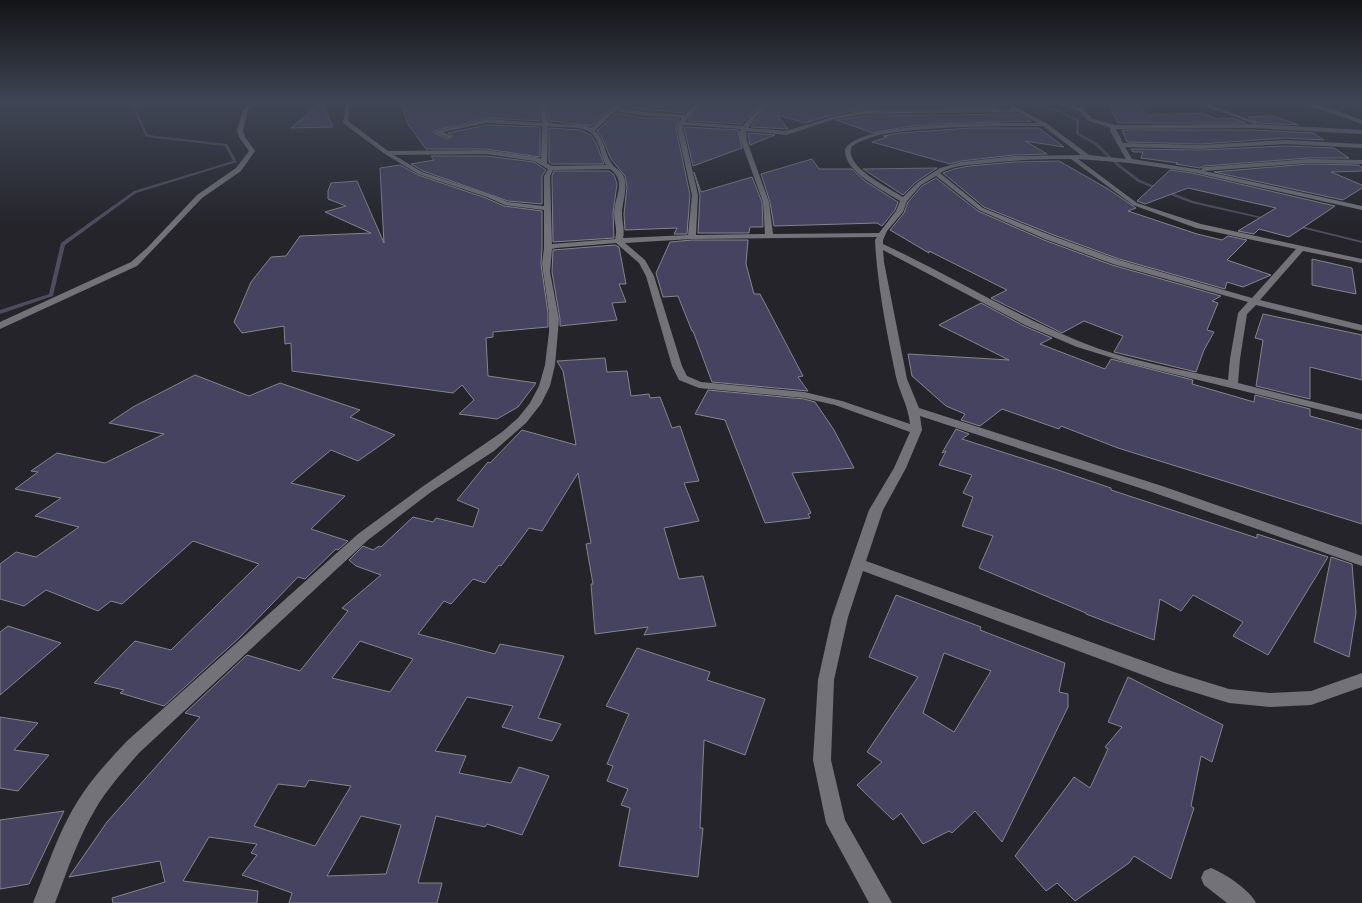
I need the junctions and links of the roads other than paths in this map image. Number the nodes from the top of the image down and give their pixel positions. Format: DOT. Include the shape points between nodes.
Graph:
graph roads {
  1 [pos="248,144"];
  2 [pos="375,144"];
  3 [pos="544,144"];
  4 [pos="601,144"];
  5 [pos="682,144"];
  6 [pos="745,144"];
  7 [pos="851,144"];
  8 [pos="1074,144"];
  9 [pos="1248,144"];
  10 [pos="1326,144"];
  11 [pos="1121,145"];
  12 [pos="1362,146"];
  13 [pos="387,153"];
  14 [pos="1072,157"];
  15 [pos="1093,157"];
  16 [pos="1130,160"];
  17 [pos="1362,162"];
  18 [pos="544,163"];
  19 [pos="611,167"];
  20 [pos="551,168"];
  21 [pos="1192,170"];
  22 [pos="936,173"];
  23 [pos="904,200"];
  24 [pos="1362,200"];
  25 [pos="1336,202"];
  26 [pos="547,208"];
  27 [pos="1362,208"];
  28 [pos="770,235"];
  29 [pos="692,237"];
  30 [pos="881,240"];
  31 [pos="618,242"];
  32 [pos="548,248"];
  33 [pos="1302,248"];
  34 [pos="1362,260"];
  35 [pos="1252,302"];
  36 [pos="0,326"];
  37 [pos="1362,328"];
  38 [pos="1233,385"];
  39 [pos="914,410"];
  40 [pos="1362,417"];
  41 [pos="916,430"];
  42 [pos="1362,561"];
  43 [pos="858,564"];
  44 [pos="1362,680"];
  45 [pos="1211,878"];
  46 [pos="44,903"];
  47 [pos="881,903"];
  48 [pos="1245,903"];
  1 -- 36 [label="street" via="252,151 246,157 244,165 220,185 196,199 148,253 134,264"];
  2 -- 13 [label="street"];
  3 -- 18 [label="street"];
  4 -- 19 [label="street"];
  5 -- 29 [label="street" via="695,195"];
  6 -- 28 [label="street" via="766,202"];
  7 -- 23 [label="street" via="848,154 859,171"];
  8 -- 15 [label="street"];
  9 -- 11 [label="street" via="1200,147"];
  10 -- 12 [label="street"];
  11 -- 16 [label="street"];
  13 -- 18 [label="street" via="486,152 520,156"];
  13 -- 26 [label="street" via="420,174 503,203"];
  14 -- 15 [label="street"];
  14 -- 22 [label="street" via="976,161"];
  14 -- 33 [label="street" via="1135,204 1199,226"];
  15 -- 16 [label="street"];
  16 -- 21 [label="street"];
  17 -- 21 [label="street" via="1308,161"];
  18 -- 20 [label="street"];
  19 -- 20 [label="street"];
  19 -- 31 [label="street" via="622,179"];
  20 -- 26 [label="street" via="547,176"];
  21 -- 25 [label="street"];
  22 -- 23 [label="street" via="919,184"];
  22 -- 35 [label="street" via="981,209 1020,226 1115,262"];
  23 -- 30 [label="street" via="899,212 884,230"];
  24 -- 25 [label="street"];
  25 -- 27 [label="street"];
  26 -- 32 [label="street"];
  28 -- 29 [label="street"];
  28 -- 30 [label="street"];
  29 -- 31 [label="street"];
  30 -- 38 [label="street" via="942,278 1052,334 1120,358"];
  30 -- 39 [label="street" via="883,282 896,350 902,379"];
  31 -- 32 [label="street"];
  31 -- 41 [label="street" via="642,262 650,276 677,366 683,378 699,385 804,395 838,403"];
  32 -- 46 [label="street" via="546,269 554,314 553,334 546,383 537,401 506,435 363,537 133,747 89,801 66,845"];
  33 -- 34 [label="street"];
  33 -- 35 [label="street"];
  35 -- 37 [label="street"];
  35 -- 38 [label="street" via="1243,313"];
  38 -- 40 [label="street"];
  39 -- 41 [label="street"];
  39 -- 42 [label="street" via="1149,486"];
  41 -- 43 [label="street" via="900,468 876,510"];
  43 -- 44 [label="street" via="1229,696 1270,700 1311,698"];
  43 -- 47 [label="street" via="840,617 826,680 822,760 836,823"];
  45 -- 48 [label="street"];
}
